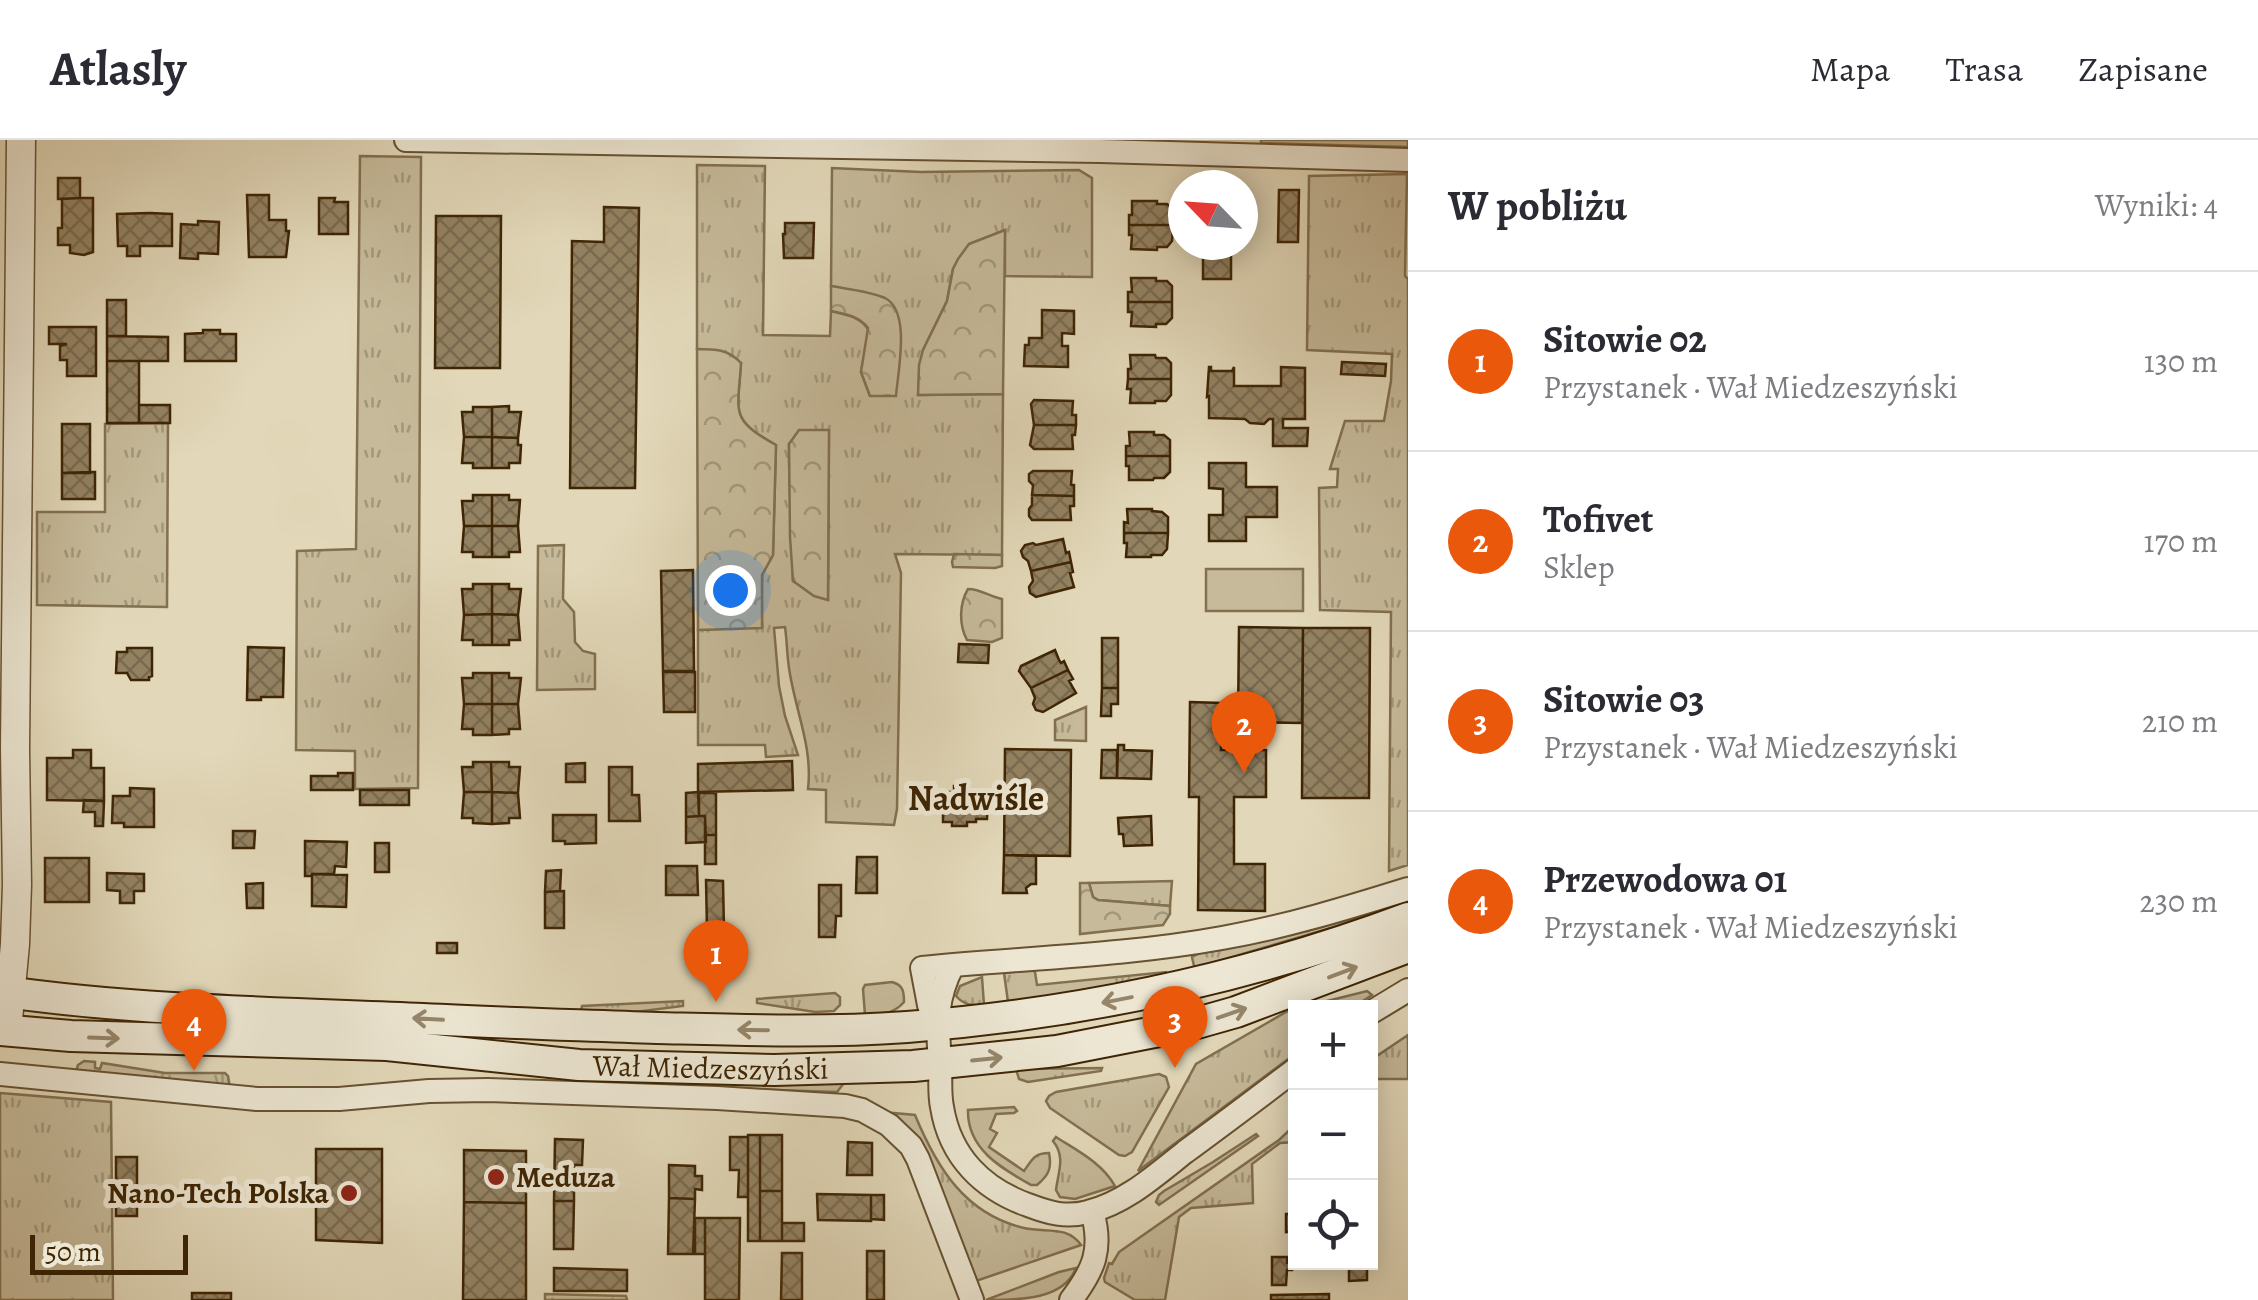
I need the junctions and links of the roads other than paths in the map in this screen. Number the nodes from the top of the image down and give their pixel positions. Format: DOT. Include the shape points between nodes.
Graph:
graph roads {
  1 [pos="21,140"];
  2 [pos="406,140"];
  3 [pos="1408,160"];
  4 [pos="1408,889"];
  5 [pos="1408,918"];
  6 [pos="1408,947"];
  7 [pos="953,965"];
  8 [pos="1408,990"];
  9 [pos="5,992"];
  10 [pos="1378,1008"];
  11 [pos="936,1024"];
  12 [pos="4,1030"];
  13 [pos="940,1064"];
  14 [pos="0,1074"];
  15 [pos="1288,1075"];
  16 [pos="1092,1211"];
  17 [pos="972,1300"];
  18 [pos="1071,1300"];
  1 -- 9 [label="street" via="18,850"];
  2 -- 3 [label="street"];
  4 -- 7 [label="street" via="1222,938"];
  5 -- 11 [label="main road, Wał Miedzeszyński, one-way" via="1143,995"];
  13 -- 6 [label="main road, Wał Miedzeszyński, one-way" via="1057,1051 1190,1025"];
  7 -- 11 [label="street"];
  7 -- 11 [label="street" via="922,968"];
  8 -- 10 [label="street"];
  11 -- 9 [label="main road, Wał Miedzeszyński, one-way" via="792,1031 616,1026 156,1008"];
  9 -- 12 [label="street"];
  11 -- 13 [label="street"];
  12 -- 13 [label="main road, Wał Miedzeszyński, one-way" via="386,1045 630,1066 788,1070"];
  13 -- 16 [label="street" via="942,1107 955,1147 980,1179 1052,1214"];
  14 -- 17 [label="street, Wał Miedzeszyński" via="257,1099 488,1090 860,1109 889,1125 918,1158"];
  15 -- 16 [label="street" via="1127,1195"];
  16 -- 18 [label="street" via="1095,1257"];
}
